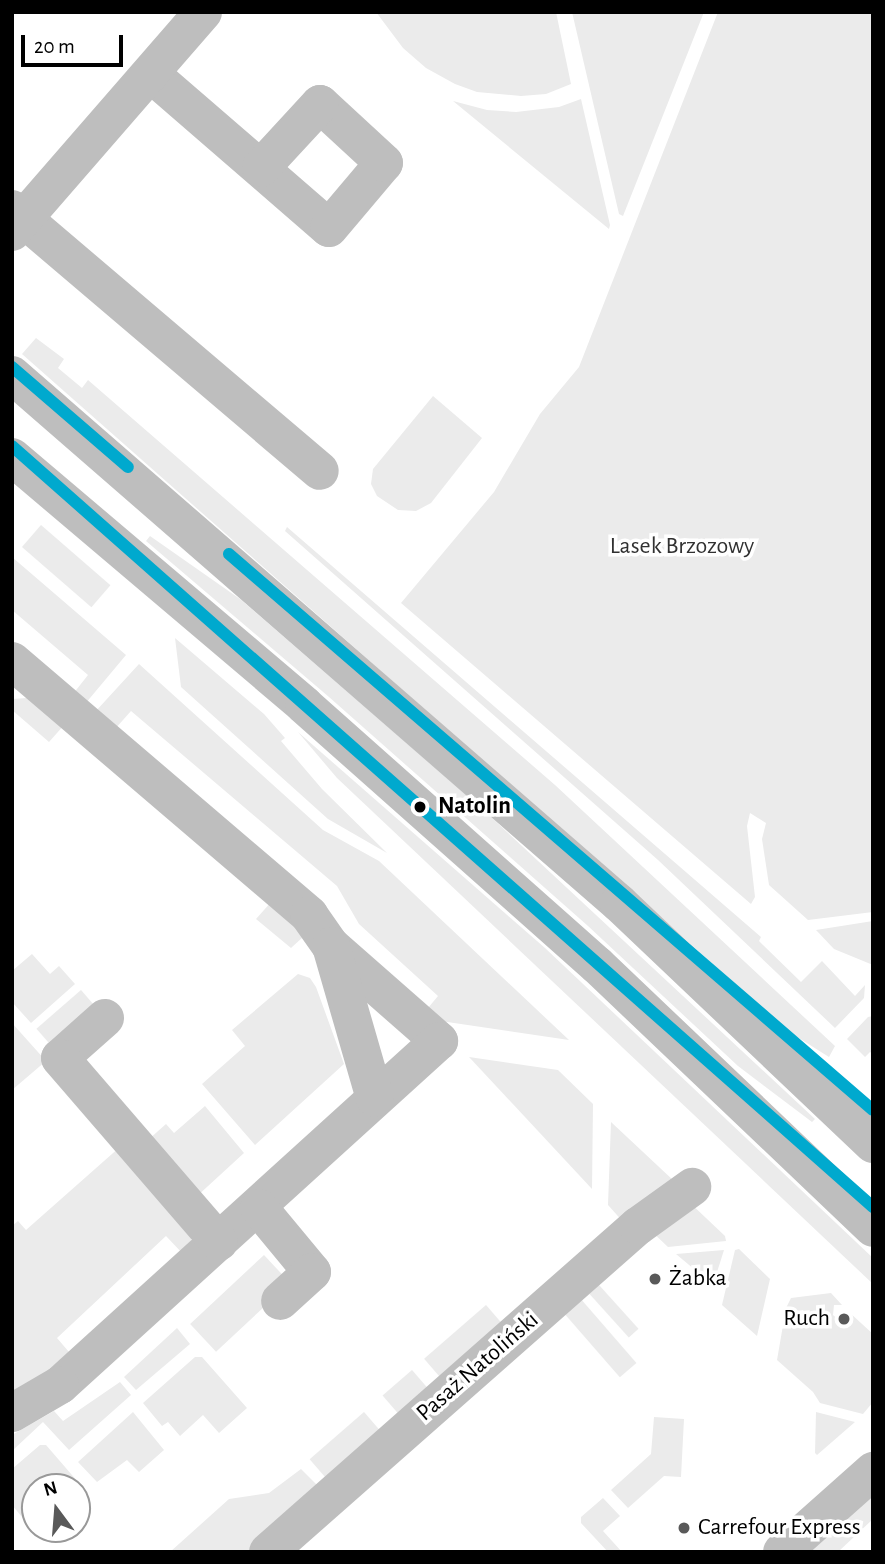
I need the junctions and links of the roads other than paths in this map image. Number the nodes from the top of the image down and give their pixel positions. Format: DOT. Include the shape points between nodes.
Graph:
graph roads {
  1 [pos="203,12"];
  2 [pos="151,74"];
  3 [pos="261,168"];
  4 [pos="16,220"];
  5 [pos="12,375"];
  6 [pos="12,457"];
  7 [pos="320,471"];
  8 [pos="15,669"];
  9 [pos="331,946"];
  10 [pos="105,1018"];
  11 [pos="375,1098"];
  12 [pos="873,1143"];
  13 [pos="692,1187"];
  14 [pos="258,1208"];
  15 [pos="873,1228"];
  16 [pos="219,1242"];
  17 [pos="280,1301"];
  18 [pos="12,1413"];
  19 [pos="873,1471"];
  20 [pos="268,1552"];
  21 [pos="782,1552"];
  1 -- 2 [label="street"];
  2 -- 3 [label="street"];
  2 -- 4 [label="street"];
  4 -- 7 [label="street"];
  5 -- 12 [label="street" via="619,903"];
  6 -- 15 [label="street" via="304,705 587,956"];
  8 -- 9 [label="street" via="309,915"];
  9 -- 11 [label="street"];
  9 -- 11 [label="street" via="439,1041"];
  10 -- 16 [label="street" via="61,1058"];
  11 -- 14 [label="street"];
  13 -- 20 [label="street, Pasaż Natoliński" via="638,1226"];
  14 -- 16 [label="street"];
  14 -- 17 [label="street" via="312,1272"];
  16 -- 18 [label="street" via="60,1385"];
  19 -- 21 [label="street"];
}
